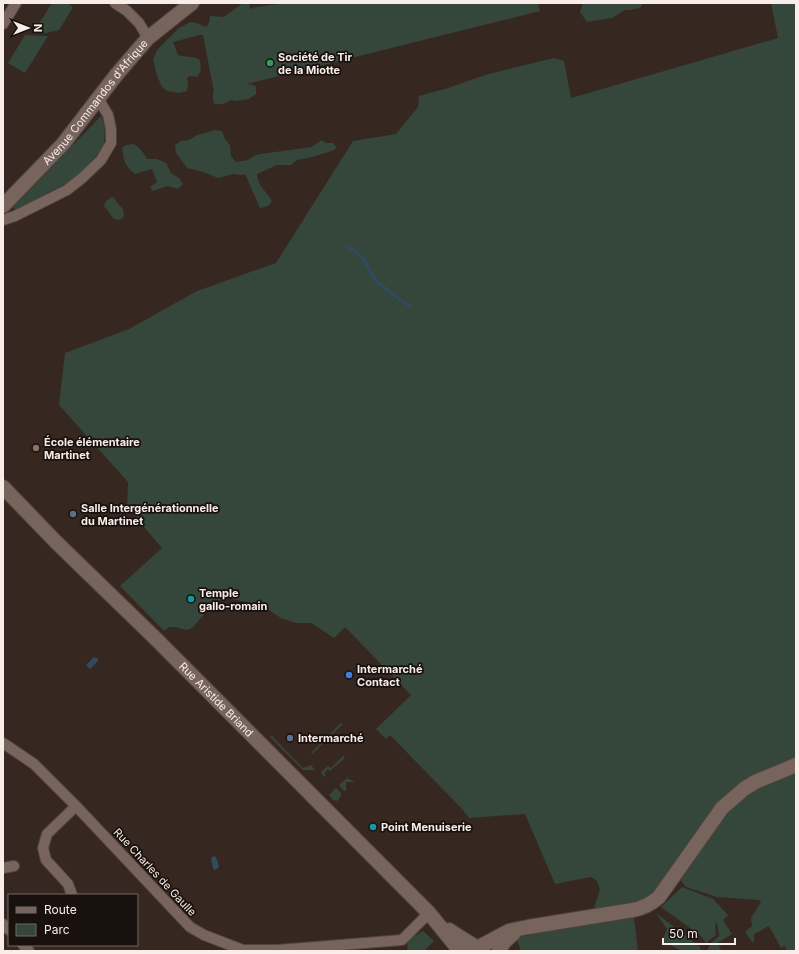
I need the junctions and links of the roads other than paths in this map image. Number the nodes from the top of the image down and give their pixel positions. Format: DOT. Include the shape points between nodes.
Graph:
graph roads {
  1 [pos="16,3"];
  2 [pos="115,3"];
  3 [pos="192,3"];
  4 [pos="3,24"];
  5 [pos="148,38"];
  6 [pos="98,98"];
  7 [pos="3,206"];
  8 [pos="3,220"];
  9 [pos="3,487"];
  10 [pos="3,742"];
  11 [pos="796,765"];
  12 [pos="76,806"];
  13 [pos="14,866"];
  14 [pos="3,868"];
  15 [pos="72,894"];
  16 [pos="429,913"];
  17 [pos="518,930"];
  18 [pos="402,940"];
  19 [pos="480,949"];
  20 [pos="402,951"];
  21 [pos="460,951"];
  22 [pos="499,951"];
  1 -- 4 [label="street"];
  2 -- 5 [label="street" via="139,23"];
  3 -- 5 [label="street, Avenue Commandos d'Afrique"];
  5 -- 6 [label="street, Avenue Commandos d'Afrique"];
  6 -- 7 [label="street, Avenue Commandos d'Afrique" via="63,144"];
  6 -- 8 [label="street" via="108,114 111,129 111,143 101,160 67,190"];
  9 -- 16 [label="street, Rue Aristide Briand"];
  10 -- 12 [label="street, Rue Charles de Gaulle" via="34,764"];
  11 -- 17 [label="street" via="756,782 722,808 652,904 633,910"];
  12 -- 15 [label="street" via="47,834 43,848 46,860 68,884"];
  12 -- 18 [label="street, Rue Charles de Gaulle" via="190,927 204,936 243,950 278,950"];
  13 -- 14 [label="street"];
  16 -- 18 [label="street"];
  16 -- 19 [label="street, Rue Aristide Briand" via="455,934"];
  16 -- 21 [label="street, Rue Aristide Briand"];
  17 -- 19 [label="street" via="509,932"];
  17 -- 22 [label="street" via="504,942"];
  18 -- 20 [label="street"];
}
